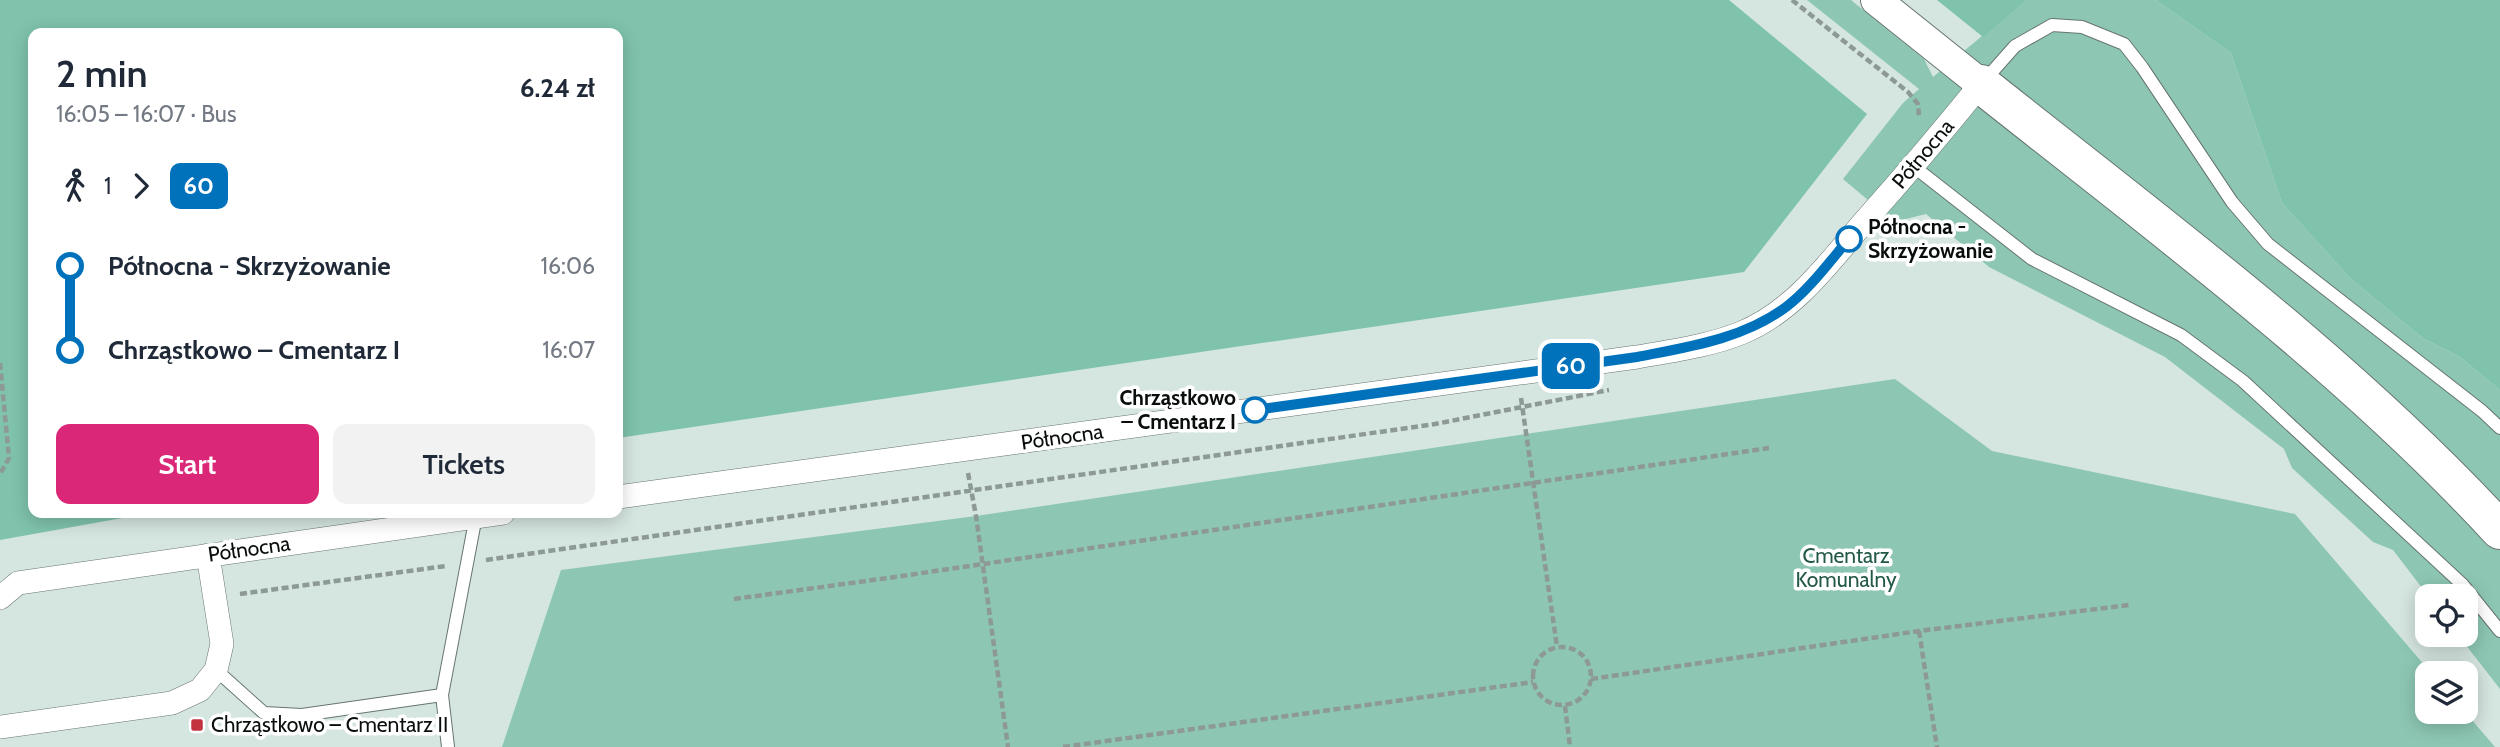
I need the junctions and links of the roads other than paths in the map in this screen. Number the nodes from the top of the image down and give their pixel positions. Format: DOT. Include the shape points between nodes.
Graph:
graph roads {
  1 [pos="1876,0"];
  2 [pos="1981,84"];
  3 [pos="1913,166"];
  4 [pos="2500,428"];
  5 [pos="623,497"];
  6 [pos="462,518"];
  7 [pos="476,518"];
  8 [pos="2500,530"];
  9 [pos="208,555"];
  10 [pos="0,598"];
  11 [pos="2500,631"];
  12 [pos="216,670"];
  13 [pos="442,695"];
  14 [pos="0,727"];
  15 [pos="448,747"];
  1 -- 2 [label="street"];
  2 -- 3 [label="street, Północna"];
  2 -- 4 [label="lane" via="2015,46 2052,25 2082,27 2124,44 2232,202 2268,244"];
  2 -- 8 [label="highway" via="2309,346 2425,452"];
  3 -- 5 [label="street, Północna" via="1786,307 1741,333 1687,348"];
  3 -- 11 [label="lane" via="2032,259 2181,335 2243,381 2463,584"];
  6 -- 9 [label="street, Północna"];
  7 -- 13 [label="lane"];
  9 -- 10 [label="street, Północna" via="18,583"];
  9 -- 12 [label="street" via="222,644"];
  12 -- 13 [label="lane" via="264,713 302,715"];
  12 -- 14 [label="street" via="200,690 172,703"];
  13 -- 15 [label="lane"];
}
